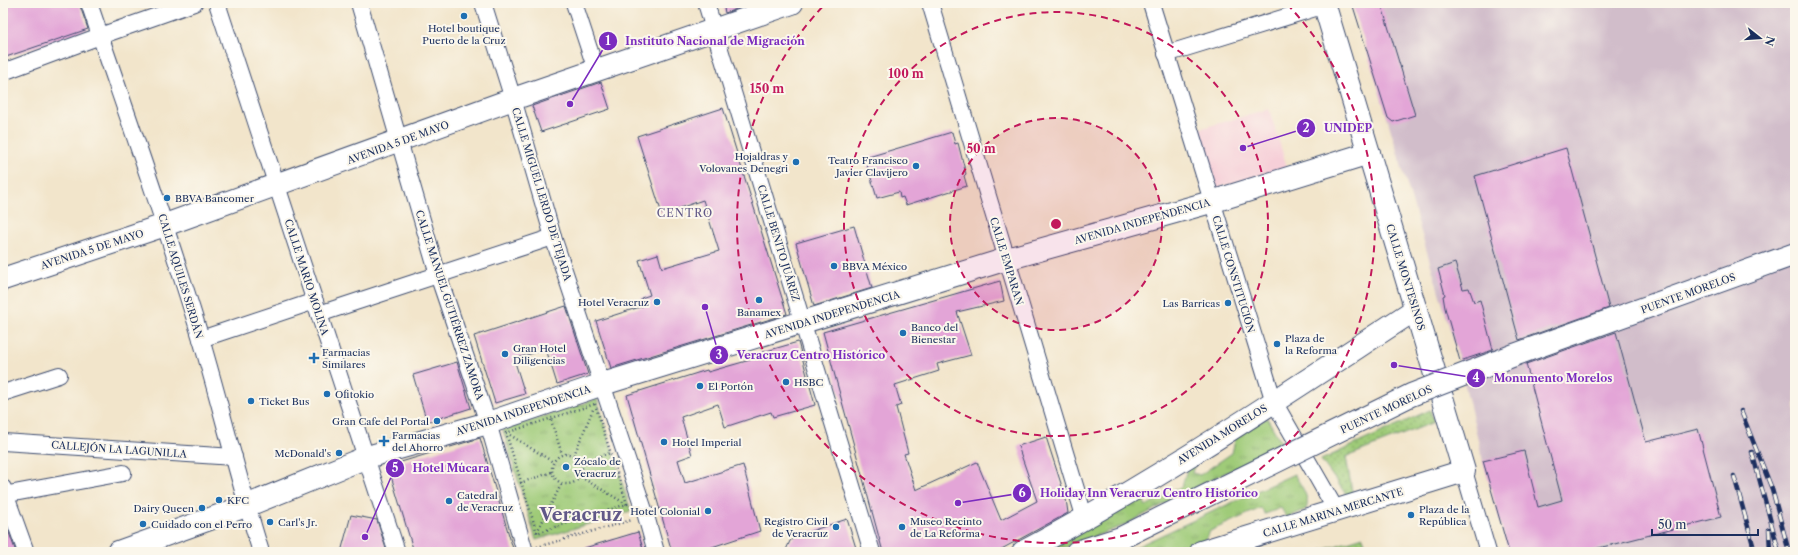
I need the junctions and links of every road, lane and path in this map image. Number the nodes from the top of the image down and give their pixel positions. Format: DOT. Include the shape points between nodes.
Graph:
graph roads {
  1 [pos="89,3"];
  2 [pos="194,3"];
  3 [pos="217,3"];
  4 [pos="359,3"];
  5 [pos="483,3"];
  6 [pos="574,3"];
  7 [pos="706,3"];
  8 [pos="792,3"];
  9 [pos="930,3"];
  10 [pos="1150,3"];
  11 [pos="1325,4"];
  12 [pos="715,29"];
  13 [pos="100,36"];
  14 [pos="1166,54"];
  15 [pos="596,70"];
  16 [pos="3,72"];
  17 [pos="513,99"];
  18 [pos="399,142"];
  19 [pos="1369,153"];
  20 [pos="277,185"];
  21 [pos="1211,202"];
  22 [pos="166,225"];
  23 [pos="553,237"];
  24 [pos="1795,254"];
  25 [pos="1007,259"];
  26 [pos="438,275"];
  27 [pos="3,279"];
  28 [pos="317,308"];
  29 [pos="1416,309"];
  30 [pos="802,323"];
  31 [pos="200,339"];
  32 [pos="59,375"];
  33 [pos="3,393"];
  34 [pos="599,394"];
  35 [pos="1274,402"];
  36 [pos="547,411"];
  37 [pos="497,428"];
  38 [pos="3,442"];
  39 [pos="617,450"];
  40 [pos="562,454"];
  41 [pos="574,455"];
  42 [pos="234,457"];
  43 [pos="367,457"];
  44 [pos="553,462"];
  45 [pos="581,462"];
  46 [pos="1464,471"];
  47 [pos="552,472"];
  48 [pos="124,473"];
  49 [pos="580,477"];
  50 [pos="562,483"];
  51 [pos="514,484"];
  52 [pos="4,493"];
  53 [pos="627,504"];
  54 [pos="246,506"];
  55 [pos="1336,510"];
  56 [pos="646,516"];
  57 [pos="1085,519"];
  58 [pos="537,533"];
  59 [pos="1121,538"];
  60 [pos="26,552"];
  61 [pos="118,552"];
  62 [pos="261,552"];
  63 [pos="397,552"];
  64 [pos="525,552"];
  65 [pos="656,552"];
  66 [pos="872,552"];
  67 [pos="1023,552"];
  68 [pos="1078,552"];
  69 [pos="1102,552"];
  70 [pos="1201,552"];
  71 [pos="1488,552"];
  1 -- 13 [label="street, CALLE AQUILES SERDÁN"];
  2 -- 13 [label="street"];
  3 -- 20 [label="street, CALLE MARIO MOLINA"];
  4 -- 18 [label="street, CALLE MANUEL GUTIÉRREZ ZAMORA"];
  5 -- 17 [label="street, CALLE MIGUEL LERDO DE TEJADA"];
  6 -- 15 [label="street"];
  7 -- 12 [label="street, CALLE BENITO JUÁREZ"];
  8 -- 12 [label="street, AVENIDA 5 DE MAYO"];
  9 -- 25 [label="street, CALLE EMPARAN"];
  10 -- 14 [label="street, CALLE CONSTITUCIÓN"];
  11 -- 14 [label="street"];
  11 -- 19 [label="street, CALLE MONTESINOS"];
  12 -- 15 [label="street, AVENIDA 5 DE MAYO"];
  12 -- 30 [label="street, CALLE BENITO JUÁREZ"];
  13 -- 16 [label="street"];
  13 -- 22 [label="street, CALLE AQUILES SERDÁN"];
  14 -- 21 [label="street, CALLE CONSTITUCIÓN"];
  15 -- 17 [label="street, AVENIDA 5 DE MAYO"];
  17 -- 18 [label="street, AVENIDA 5 DE MAYO"];
  17 -- 23 [label="street, CALLE MIGUEL LERDO DE TEJADA"];
  18 -- 20 [label="street, AVENIDA 5 DE MAYO"];
  18 -- 26 [label="street, CALLE MANUEL GUTIÉRREZ ZAMORA"];
  19 -- 21 [label="street, AVENIDA INDEPENDENCIA"];
  19 -- 29 [label="street, CALLE MONTESINOS"];
  20 -- 22 [label="street, AVENIDA 5 DE MAYO"];
  20 -- 28 [label="street, CALLE MARIO MOLINA"];
  21 -- 25 [label="street, AVENIDA INDEPENDENCIA"];
  21 -- 35 [label="street, CALLE CONSTITUCIÓN"];
  22 -- 27 [label="street, AVENIDA 5 DE MAYO"];
  22 -- 31 [label="street, CALLE AQUILES SERDÁN"];
  23 -- 26 [label="street"];
  23 -- 34 [label="street, CALLE MIGUEL LERDO DE TEJADA"];
  24 -- 59 [label="street, PUENTE MORELOS, bridge" via="1411,395"];
  25 -- 30 [label="street, AVENIDA INDEPENDENCIA"];
  25 -- 57 [label="street, CALLE EMPARAN"];
  26 -- 28 [label="street"];
  26 -- 37 [label="street, CALLE MANUEL GUTIÉRREZ ZAMORA"];
  28 -- 31 [label="street"];
  28 -- 43 [label="street, CALLE MARIO MOLINA"];
  29 -- 35 [label="street, AVENIDA MORELOS"];
  29 -- 46 [label="street, CALLE MONTESINOS"];
  30 -- 34 [label="street, AVENIDA INDEPENDENCIA"];
  30 -- 66 [label="street, CALLE BENITO JUÁREZ"];
  31 -- 42 [label="street, CALLE AQUILES SERDÁN"];
  32 -- 33 [label="street"];
  34 -- 36 [label="street, AVENIDA INDEPENDENCIA"];
  34 -- 36 [label="path"];
  34 -- 39 [label="street, CALLE MIGUEL LERDO DE TEJADA"];
  34 -- 39 [label="path"];
  34 -- 41 [label="path"];
  35 -- 55 [label="street, CALLE CONSTITUCIÓN"];
  35 -- 57 [label="street, AVENIDA MORELOS"];
  36 -- 37 [label="street, AVENIDA INDEPENDENCIA"];
  36 -- 37 [label="path"];
  36 -- 40 [label="path"];
  37 -- 43 [label="street, AVENIDA INDEPENDENCIA"];
  37 -- 44 [label="path"];
  37 -- 51 [label="street, CALLE MANUEL GUTIÉRREZ ZAMORA"];
  37 -- 51 [label="path"];
  38 -- 42 [label="street, CALLEJÓN LA LAGUNILLA"];
  39 -- 45 [label="path"];
  39 -- 53 [label="path"];
  39 -- 56 [label="street, CALLE MIGUEL LERDO DE TEJADA"];
  40 -- 41 [label="path"];
  40 -- 44 [label="path"];
  41 -- 45 [label="path"];
  42 -- 54 [label="street, CALLE AQUILES SERDÁN"];
  43 -- 54 [label="street, AVENIDA INDEPENDENCIA"];
  43 -- 63 [label="street, CALLE MARIO MOLINA"];
  44 -- 47 [label="path"];
  45 -- 49 [label="path"];
  46 -- 55 [label="street, CALLE MARINA MERCANTE" via="1363,504"];
  46 -- 71 [label="street, CALLE MONTESINOS"];
  47 -- 50 [label="path"];
  47 -- 51 [label="path"];
  48 -- 52 [label="street"];
  49 -- 50 [label="path" via="572,484"];
  49 -- 53 [label="path"];
  50 -- 58 [label="path"];
  51 -- 58 [label="path"];
  51 -- 64 [label="street, CALLE MANUEL GUTIÉRREZ ZAMORA"];
  52 -- 60 [label="street"];
  53 -- 58 [label="path"];
  54 -- 61 [label="street, AVENIDA INDEPENDENCIA"];
  54 -- 62 [label="street, CALLE AQUILES SERDÁN"];
  55 -- 70 [label="street, CALLE MARINA MERCANTE"];
  56 -- 64 [label="path"];
  56 -- 65 [label="street, CALLE MIGUEL LERDO DE TEJADA"];
  57 -- 67 [label="street, AVENIDA MORELOS"];
  59 -- 68 [label="street"];
  59 -- 69 [label="street"];
}
